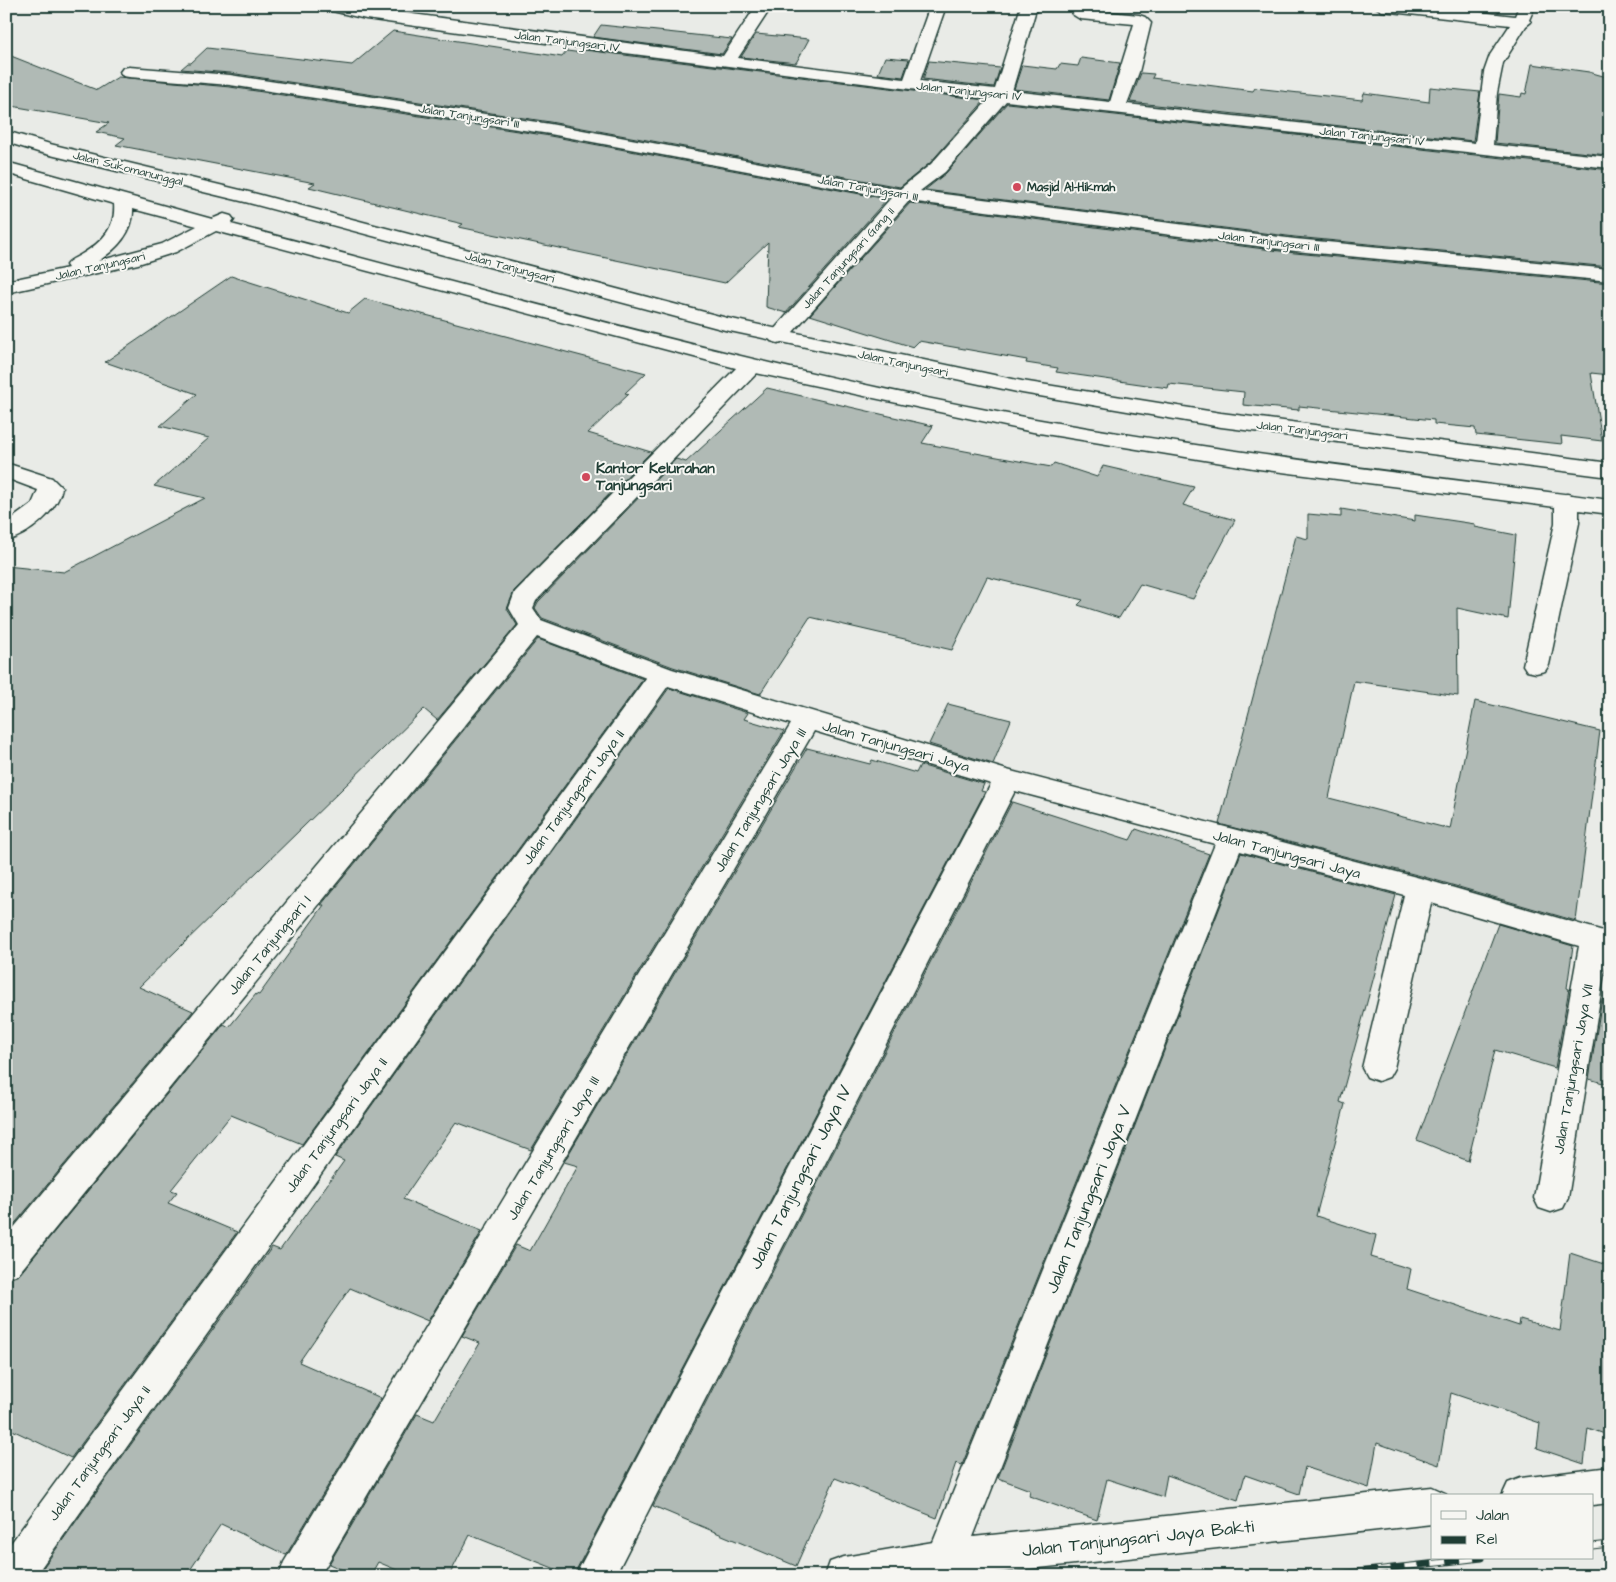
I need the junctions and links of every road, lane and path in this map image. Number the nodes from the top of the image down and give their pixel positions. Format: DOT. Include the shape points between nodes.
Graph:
graph roads {
  1 [pos="330,6"];
  2 [pos="764,6"];
  3 [pos="938,6"];
  4 [pos="1029,6"];
  5 [pos="1382,6"];
  6 [pos="372,10"];
  7 [pos="469,13"];
  8 [pos="1080,14"];
  9 [pos="1525,14"];
  10 [pos="458,27"];
  11 [pos="727,62"];
  12 [pos="130,72"];
  13 [pos="910,85"];
  14 [pos="1002,95"];
  15 [pos="1117,108"];
  16 [pos="6,136"];
  17 [pos="1484,147"];
  18 [pos="1610,162"];
  19 [pos="6,167"];
  20 [pos="904,195"];
  21 [pos="250,198"];
  22 [pos="123,201"];
  23 [pos="218,225"];
  24 [pos="1610,275"];
  25 [pos="35,281"];
  26 [pos="6,287"];
  27 [pos="778,336"];
  28 [pos="751,366"];
  29 [pos="1610,470"];
  30 [pos="10,474"];
  31 [pos="1567,501"];
  32 [pos="1610,507"];
  33 [pos="6,534"];
  34 [pos="532,626"];
  35 [pos="1536,665"];
  36 [pos="663,675"];
  37 [pos="807,720"];
  38 [pos="1006,779"];
  39 [pos="1230,839"];
  40 [pos="1420,889"];
  41 [pos="1603,942"];
  42 [pos="1378,1068"];
  43 [pos="1552,1198"];
  44 [pos="6,1264"];
  45 [pos="1610,1485"];
  46 [pos="1537,1494"];
  47 [pos="1431,1506"];
  48 [pos="945,1559"];
  49 [pos="10,1576"];
  50 [pos="298,1576"];
  51 [pos="594,1576"];
  52 [pos="844,1576"];
  1 -- 6 [label="street, Jalan Tanjungsari IV"];
  2 -- 11 [label="street"];
  3 -- 13 [label="street"];
  4 -- 14 [label="street"];
  5 -- 9 [label="street"];
  6 -- 10 [label="street, Jalan Tanjungsari IV"];
  7 -- 10 [label="street"];
  8 -- 15 [label="street" via="1143,23"];
  9 -- 17 [label="street" via="1494,66"];
  10 -- 11 [label="street, Jalan Tanjungsari IV"];
  11 -- 13 [label="street, Jalan Tanjungsari IV"];
  12 -- 20 [label="street, Jalan Tanjungsari III" via="230,80 530,126"];
  13 -- 14 [label="street, Jalan Tanjungsari IV"];
  14 -- 15 [label="street, Jalan Tanjungsari IV"];
  14 -- 20 [label="street, Jalan Tanjungsari Gang II" via="938,168"];
  15 -- 17 [label="street, Jalan Tanjungsari IV"];
  16 -- 21 [label="street, Jalan Sukomanunggal"];
  17 -- 18 [label="street, Jalan Tanjungsari IV"];
  19 -- 22 [label="street"];
  20 -- 24 [label="street, Jalan Tanjungsari III" via="1294,245"];
  20 -- 27 [label="street, Jalan Tanjungsari Gang II"];
  21 -- 23 [label="street, Jalan Tanjungsari"];
  21 -- 27 [label="street, Jalan Tanjungsari"];
  22 -- 23 [label="street"];
  22 -- 25 [label="street" via="126,212 115,238 101,250 61,272"];
  23 -- 25 [label="street, Jalan Tanjungsari" via="169,248 131,260"];
  23 -- 28 [label="street"];
  25 -- 26 [label="street, Jalan Tanjungsari"];
  27 -- 29 [label="street, Jalan Tanjungsari" via="1022,387 1221,420"];
  28 -- 31 [label="street" via="1033,425 1260,462"];
  28 -- 34 [label="street" via="524,598 521,608"];
  30 -- 33 [label="street" via="44,483 50,488 50,496 40,508"];
  31 -- 32 [label="street"];
  31 -- 35 [label="street" via="1567,523"];
  34 -- 36 [label="street, Jalan Tanjungsari Jaya"];
  34 -- 44 [label="street, Jalan Tanjungsari I"];
  36 -- 37 [label="street, Jalan Tanjungsari Jaya"];
  36 -- 49 [label="street, Jalan Tanjungsari Jaya II"];
  37 -- 38 [label="street, Jalan Tanjungsari Jaya"];
  37 -- 50 [label="street, Jalan Tanjungsari Jaya III"];
  38 -- 39 [label="street, Jalan Tanjungsari Jaya"];
  38 -- 51 [label="street, Jalan Tanjungsari Jaya IV"];
  39 -- 40 [label="street, Jalan Tanjungsari Jaya"];
  39 -- 48 [label="street, Jalan Tanjungsari Jaya V"];
  40 -- 41 [label="street, Jalan Tanjungsari Jaya"];
  40 -- 42 [label="street"];
  41 -- 43 [label="street, Jalan Tanjungsari Jaya VII"];
  45 -- 46 [label="street"];
  47 -- 48 [label="street, Jalan Tanjungsari Jaya Bakti"];
  48 -- 52 [label="street, Jalan Tanjungsari Jaya Bakti"];
}
